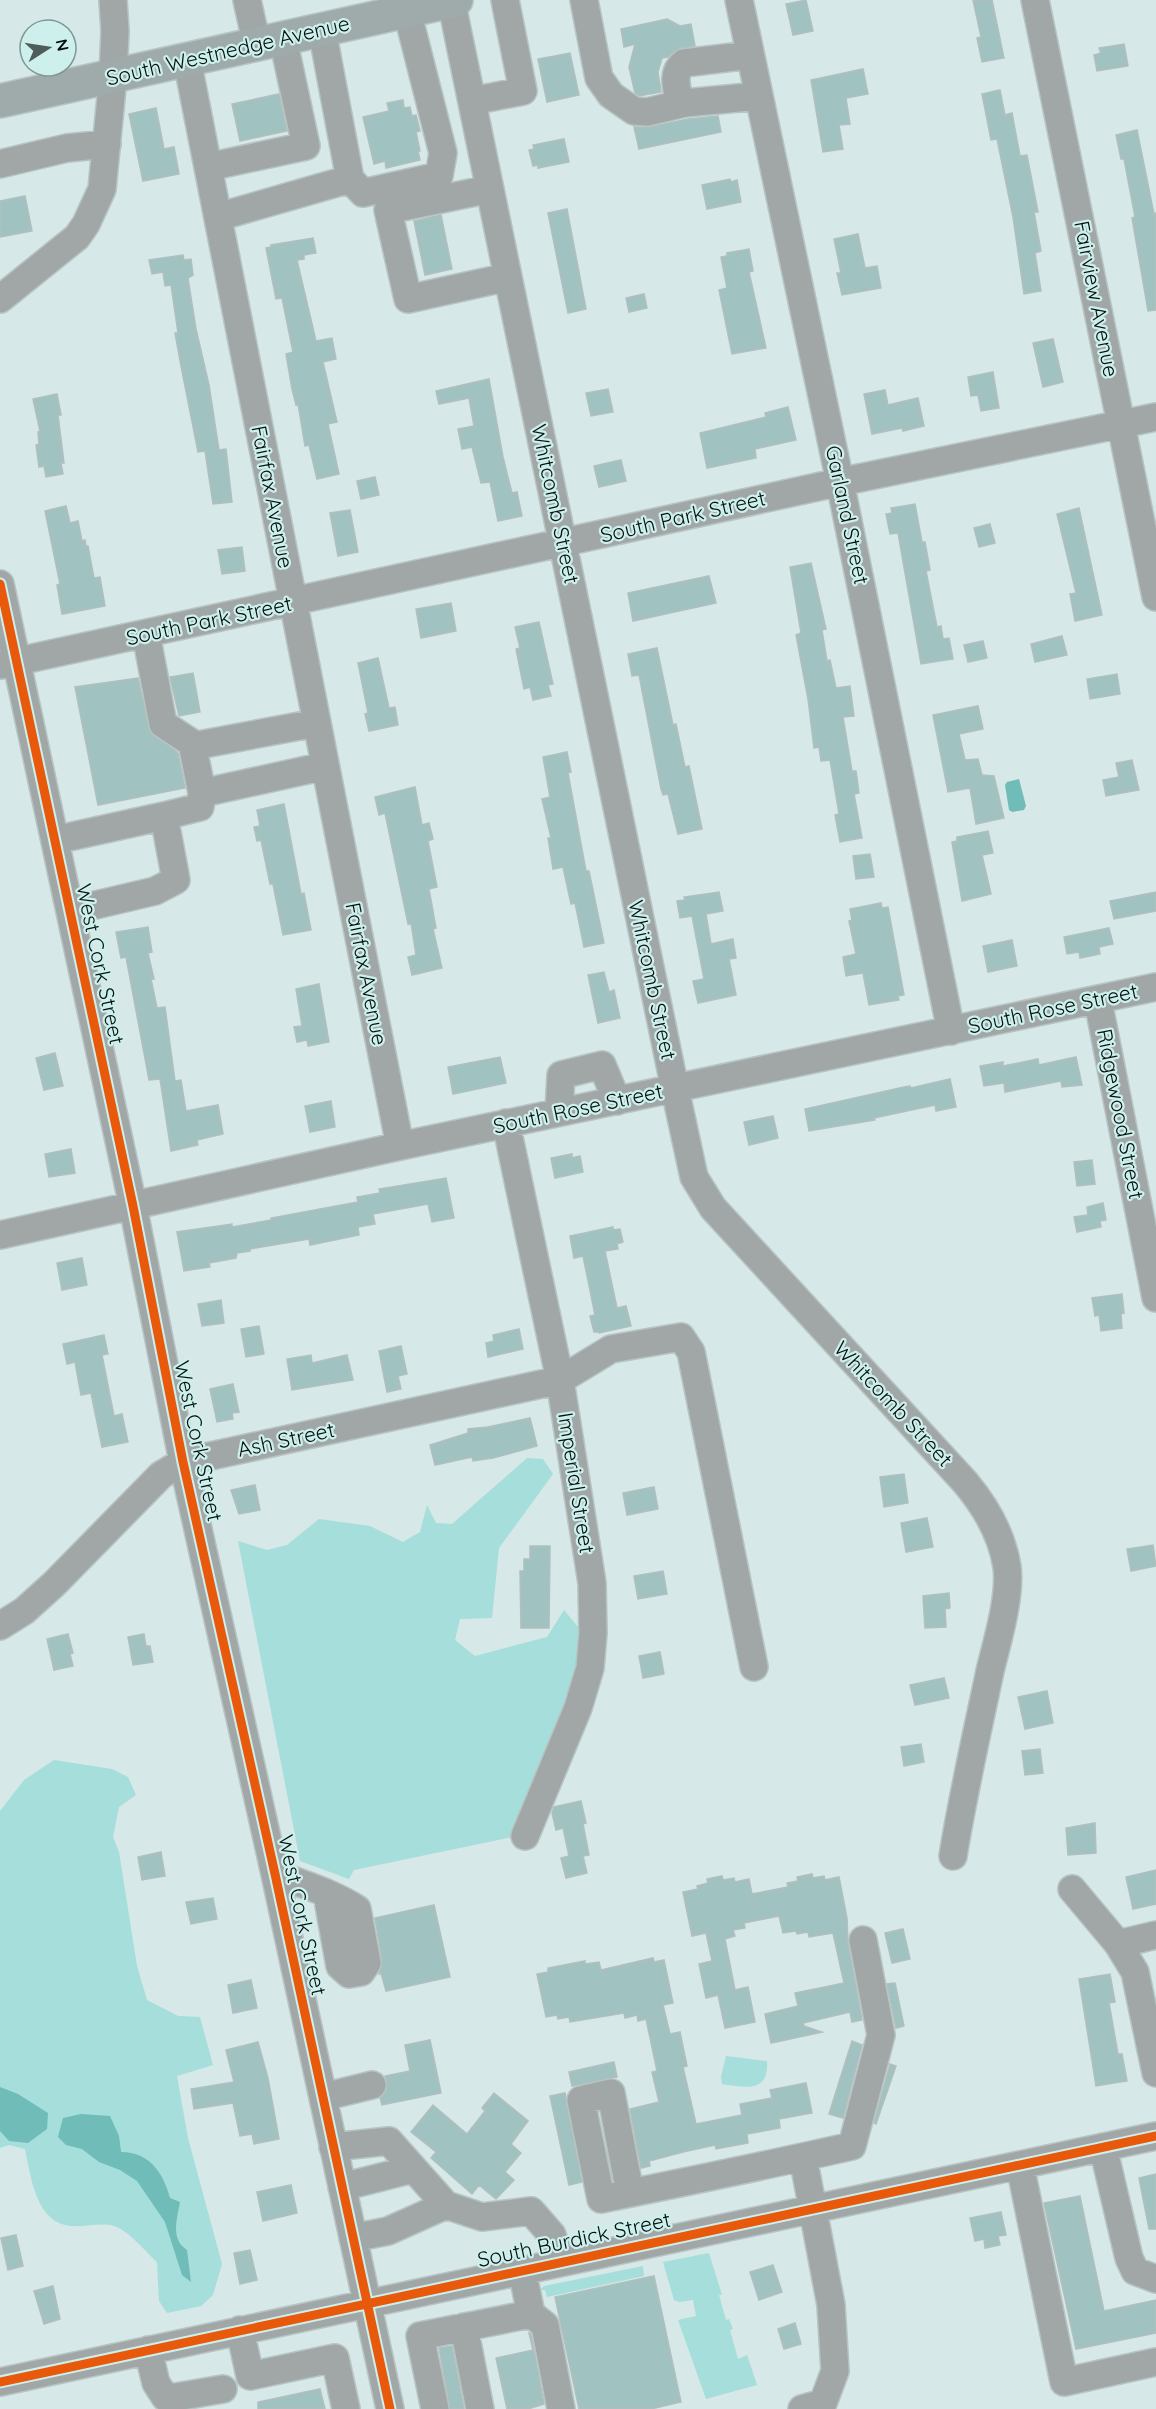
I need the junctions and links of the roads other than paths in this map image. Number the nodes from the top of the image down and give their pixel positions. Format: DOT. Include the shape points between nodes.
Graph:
graph roads {
  1 [pos="113,0"];
  2 [pos="247,0"];
  3 [pos="453,0"];
  4 [pos="505,0"];
  5 [pos="584,0"];
  6 [pos="739,0"];
  7 [pos="1035,0"];
  8 [pos="407,11"];
  9 [pos="322,30"];
  10 [pos="270,42"];
  11 [pos="750,55"];
  12 [pos="187,60"];
  13 [pos="113,77"];
  14 [pos="759,96"];
  15 [pos="0,101"];
  16 [pos="472,101"];
  17 [pos="685,103"];
  18 [pos="107,144"];
  19 [pos="481,145"];
  20 [pos="443,153"];
  21 [pos="0,164"];
  22 [pos="208,167"];
  23 [pos="350,179"];
  24 [pos="490,189"];
  25 [pos="218,217"];
  26 [pos="508,277"];
  27 [pos="0,299"];
  28 [pos="1156,417"];
  29 [pos="1121,424"];
  30 [pos="840,482"];
  31 [pos="564,544"];
  32 [pos="0,584"];
  33 [pos="1156,597"];
  34 [pos="292,603"];
  35 [pos="146,634"];
  36 [pos="8,663"];
  37 [pos="316,723"];
  38 [pos="193,746"];
  39 [pos="325,766"];
  40 [pos="202,793"];
  41 [pos="164,816"];
  42 [pos="55,840"];
  43 [pos="70,911"];
  44 [pos="1156,987"];
  45 [pos="1098,1001"];
  46 [pos="951,1031"];
  47 [pos="675,1089"];
  48 [pos="617,1101"];
  49 [pos="559,1112"];
  50 [pos="506,1124"];
  51 [pos="400,1146"];
  52 [pos="133,1206"];
  53 [pos="0,1235"];
  54 [pos="1156,1298"];
  55 [pos="560,1380"];
  56 [pos="183,1462"];
  57 [pos="0,1626"];
  58 [pos="754,1667"];
  59 [pos="525,1836"];
  60 [pos="953,1856"];
  61 [pos="275,1874"];
  62 [pos="1072,1889"];
  63 [pos="327,1894"];
  64 [pos="1156,1935"];
  65 [pos="863,1940"];
  66 [pos="1118,1944"];
  67 [pos="1156,2073"];
  68 [pos="372,2085"];
  69 [pos="323,2097"];
  70 [pos="1156,2136"];
  71 [pos="333,2147"];
  72 [pos="1104,2147"];
  73 [pos="803,2157"];
  74 [pos="1020,2164"];
  75 [pos="413,2169"];
  76 [pos="342,2187"];
  77 [pos="630,2193"];
  78 [pos="446,2205"];
  79 [pos="813,2208"];
  80 [pos="353,2238"];
  81 [pos="561,2262"];
  82 [pos="522,2270"];
  83 [pos="1156,2279"];
  84 [pos="433,2289"];
  85 [pos="366,2303"];
  86 [pos="531,2314"];
  87 [pos="240,2330"];
  88 [pos="443,2336"];
  89 [pos="148,2350"];
  90 [pos="379,2358"];
  91 [pos="1156,2362"];
  92 [pos="0,2382"];
  93 [pos="223,2389"];
  94 [pos="346,2409"];
  95 [pos="390,2409"];
  96 [pos="435,2409"];
  97 [pos="480,2409"];
  98 [pos="561,2409"];
  99 [pos="802,2409"];
  1 -- 13 [label="street"];
  2 -- 10 [label="street"];
  3 -- 8 [label="main road, South Westnedge Avenue"];
  3 -- 16 [label="street, Whitcomb Street"];
  4 -- 16 [label="street" via="523,91"];
  5 -- 17 [label="street" via="599,78 611,95 634,111 647,112"];
  6 -- 11 [label="street, Garland Street"];
  7 -- 29 [label="street, Fairview Avenue"];
  8 -- 9 [label="main road, South Westnedge Avenue"];
  8 -- 20 [label="street"];
  9 -- 10 [label="main road, South Westnedge Avenue"];
  9 -- 23 [label="street"];
  10 -- 12 [label="main road, South Westnedge Avenue"];
  10 -- 22 [label="street" via="306,146"];
  11 -- 14 [label="street, Garland Street"];
  11 -- 17 [label="street" via="684,63 675,75 679,99"];
  12 -- 13 [label="main road, South Westnedge Avenue"];
  12 -- 22 [label="street, Fairfax Avenue"];
  13 -- 15 [label="main road, South Westnedge Avenue"];
  13 -- 18 [label="street"];
  14 -- 17 [label="street"];
  14 -- 30 [label="street, Garland Street"];
  16 -- 19 [label="street, Whitcomb Street"];
  18 -- 21 [label="street" via="67,148"];
  18 -- 27 [label="street" via="102,189 86,224 58,254"];
  19 -- 20 [label="street"];
  19 -- 24 [label="street, Whitcomb Street"];
  20 -- 23 [label="street" via="439,176 363,192"];
  22 -- 25 [label="street, Fairfax Avenue"];
  23 -- 25 [label="street"];
  24 -- 26 [label="street, Whitcomb Street"];
  24 -- 26 [label="street" via="388,210 408,299"];
  25 -- 34 [label="street, Fairfax Avenue"];
  26 -- 31 [label="street, Whitcomb Street"];
  28 -- 29 [label="street, South Park Street"];
  29 -- 30 [label="street, South Park Street"];
  29 -- 33 [label="street, Fairview Avenue"];
  30 -- 31 [label="street, South Park Street"];
  30 -- 46 [label="street, Garland Street"];
  31 -- 34 [label="street, South Park Street"];
  31 -- 47 [label="street, Whitcomb Street"];
  32 -- 36 [label="street, West Cork Street"];
  34 -- 35 [label="street, South Park Street"];
  34 -- 37 [label="street, Fairfax Avenue"];
  35 -- 36 [label="street, South Park Street"];
  35 -- 38 [label="street" via="163,724"];
  36 -- 42 [label="street, West Cork Street"];
  37 -- 38 [label="street"];
  37 -- 39 [label="street, Fairfax Avenue"];
  38 -- 40 [label="street"];
  39 -- 40 [label="street"];
  39 -- 51 [label="street, Fairfax Avenue"];
  40 -- 41 [label="street" via="200,807"];
  41 -- 42 [label="street"];
  41 -- 43 [label="street" via="176,880 155,891"];
  42 -- 43 [label="street, West Cork Street"];
  43 -- 52 [label="street, West Cork Street"];
  44 -- 45 [label="street, South Rose Street"];
  45 -- 46 [label="street, South Rose Street"];
  45 -- 54 [label="street, Ridgewood Street"];
  46 -- 47 [label="street, South Rose Street"];
  47 -- 48 [label="street, South Rose Street"];
  47 -- 60 [label="street, Whitcomb Street" via="694,1177 713,1208 965,1482 983,1503 1000,1536 1007,1573 1004,1612 963,1793"];
  48 -- 49 [label="street, South Rose Street"];
  48 -- 49 [label="street" via="602,1065 561,1075"];
  49 -- 50 [label="street, South Rose Street"];
  50 -- 51 [label="street, South Rose Street"];
  50 -- 55 [label="street, Imperial Street"];
  51 -- 52 [label="street, South Rose Street"];
  52 -- 53 [label="street, South Rose Street"];
  52 -- 56 [label="street, West Cork Street"];
  55 -- 56 [label="street, Ash Street"];
  55 -- 58 [label="street, Ash Street" via="611,1349 681,1337 691,1352"];
  55 -- 59 [label="street, Imperial Street" via="592,1583 594,1633 590,1668 578,1708"];
  56 -- 57 [label="street, Ash Street" via="161,1475 54,1584"];
  56 -- 61 [label="street, West Cork Street"];
  61 -- 63 [label="street"];
  61 -- 69 [label="street, West Cork Street"];
  62 -- 66 [label="street"];
  64 -- 66 [label="street"];
  65 -- 73 [label="street" via="881,2035 852,2146"];
  66 -- 67 [label="street" via="1135,1972"];
  68 -- 69 [label="street"];
  69 -- 71 [label="street, West Cork Street"];
  70 -- 72 [label="street, South Burdick Street"];
  71 -- 75 [label="street" via="389,2141"];
  71 -- 76 [label="street, West Cork Street"];
  72 -- 74 [label="street, South Burdick Street"];
  72 -- 83 [label="street" via="1129,2258 1135,2271"];
  73 -- 77 [label="street"];
  73 -- 79 [label="street"];
  74 -- 79 [label="street, South Burdick Street"];
  74 -- 91 [label="street" via="1064,2382"];
  75 -- 76 [label="street"];
  75 -- 78 [label="street"];
  76 -- 80 [label="street, West Cork Street"];
  78 -- 80 [label="street" via="388,2231"];
  78 -- 81 [label="street" via="482,2217 531,2211 552,2235"];
  79 -- 81 [label="street, South Burdick Street"];
  79 -- 99 [label="street" via="831,2305 835,2371 823,2403"];
  80 -- 85 [label="street, West Cork Street"];
  81 -- 82 [label="street, South Burdick Street"];
  82 -- 84 [label="street, South Burdick Street"];
  82 -- 86 [label="street"];
  84 -- 85 [label="street, South Burdick Street"];
  84 -- 88 [label="street"];
  85 -- 87 [label="street, South Burdick Street"];
  85 -- 90 [label="street, West Cork Street"];
  86 -- 88 [label="street"];
  86 -- 98 [label="street" via="545,2325"];
  87 -- 89 [label="street, South Burdick Street"];
  87 -- 94 [label="street" via="250,2376 335,2358"];
  88 -- 90 [label="street"];
  88 -- 96 [label="street"];
  88 -- 97 [label="street"];
  89 -- 92 [label="street, South Burdick Street"];
  89 -- 93 [label="street" via="156,2383 165,2397"];
  90 -- 95 [label="street, West Cork Street"];
}
